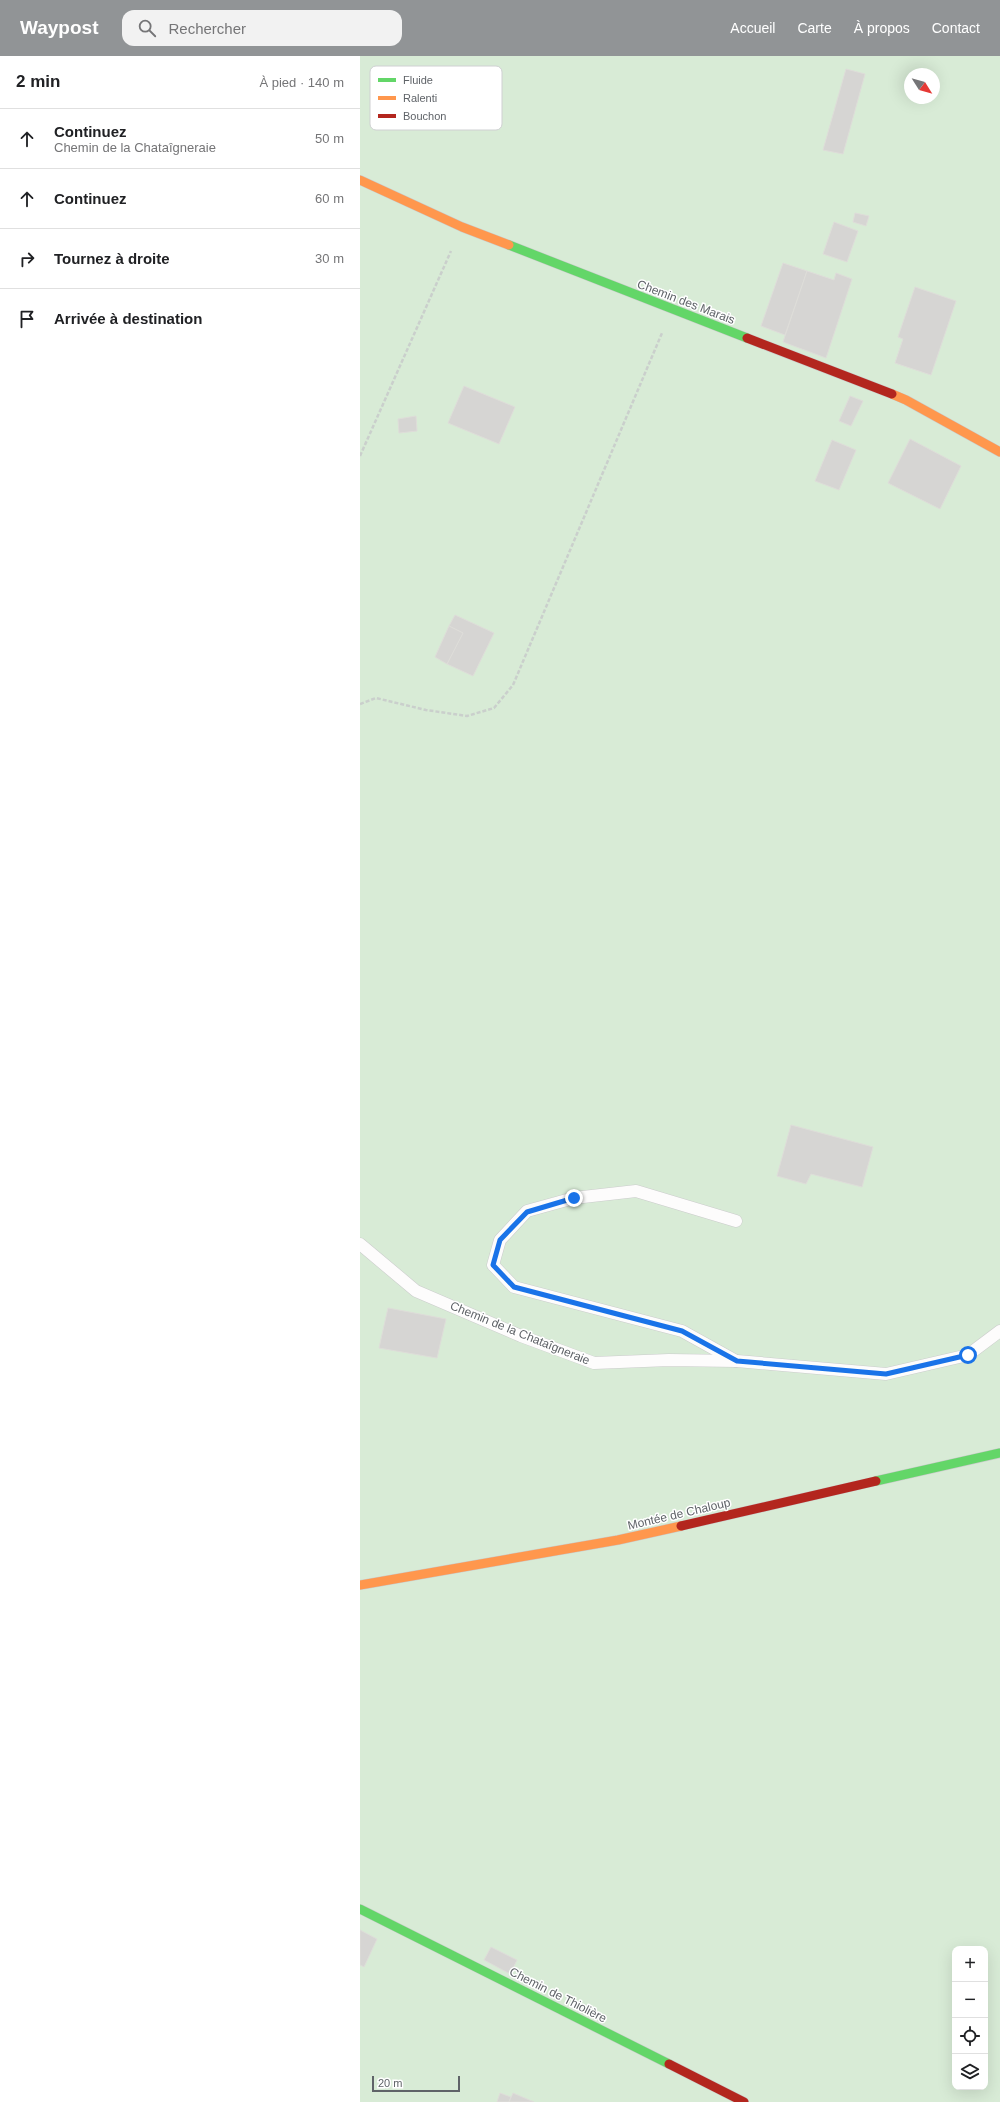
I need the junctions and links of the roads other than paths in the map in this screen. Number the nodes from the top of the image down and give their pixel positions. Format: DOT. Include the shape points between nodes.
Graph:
graph roads {
  1 [pos="360,180"];
  2 [pos="1000,452"];
  3 [pos="736,1221"];
  4 [pos="360,1244"];
  5 [pos="1000,1331"];
  6 [pos="737,1361"];
  7 [pos="1000,1453"];
  8 [pos="360,1585"];
  9 [pos="360,1909"];
  10 [pos="744,2102"];
  1 -- 2 [label="street, Chemin des Marais" via="462,227 906,400"];
  3 -- 6 [label="lane" via="636,1191 574,1198 527,1212 500,1240 493,1265 514,1287 682,1331"];
  4 -- 6 [label="lane, Chemin de la Chataîgneraie" via="416,1291 521,1336 594,1363"];
  5 -- 6 [label="lane, Chemin de la Chataîgneraie" via="968,1355 886,1374"];
  7 -- 8 [label="street, Montée de Chaloup" via="618,1540"];
  9 -- 10 [label="street, Chemin de Thiolière"];
}
